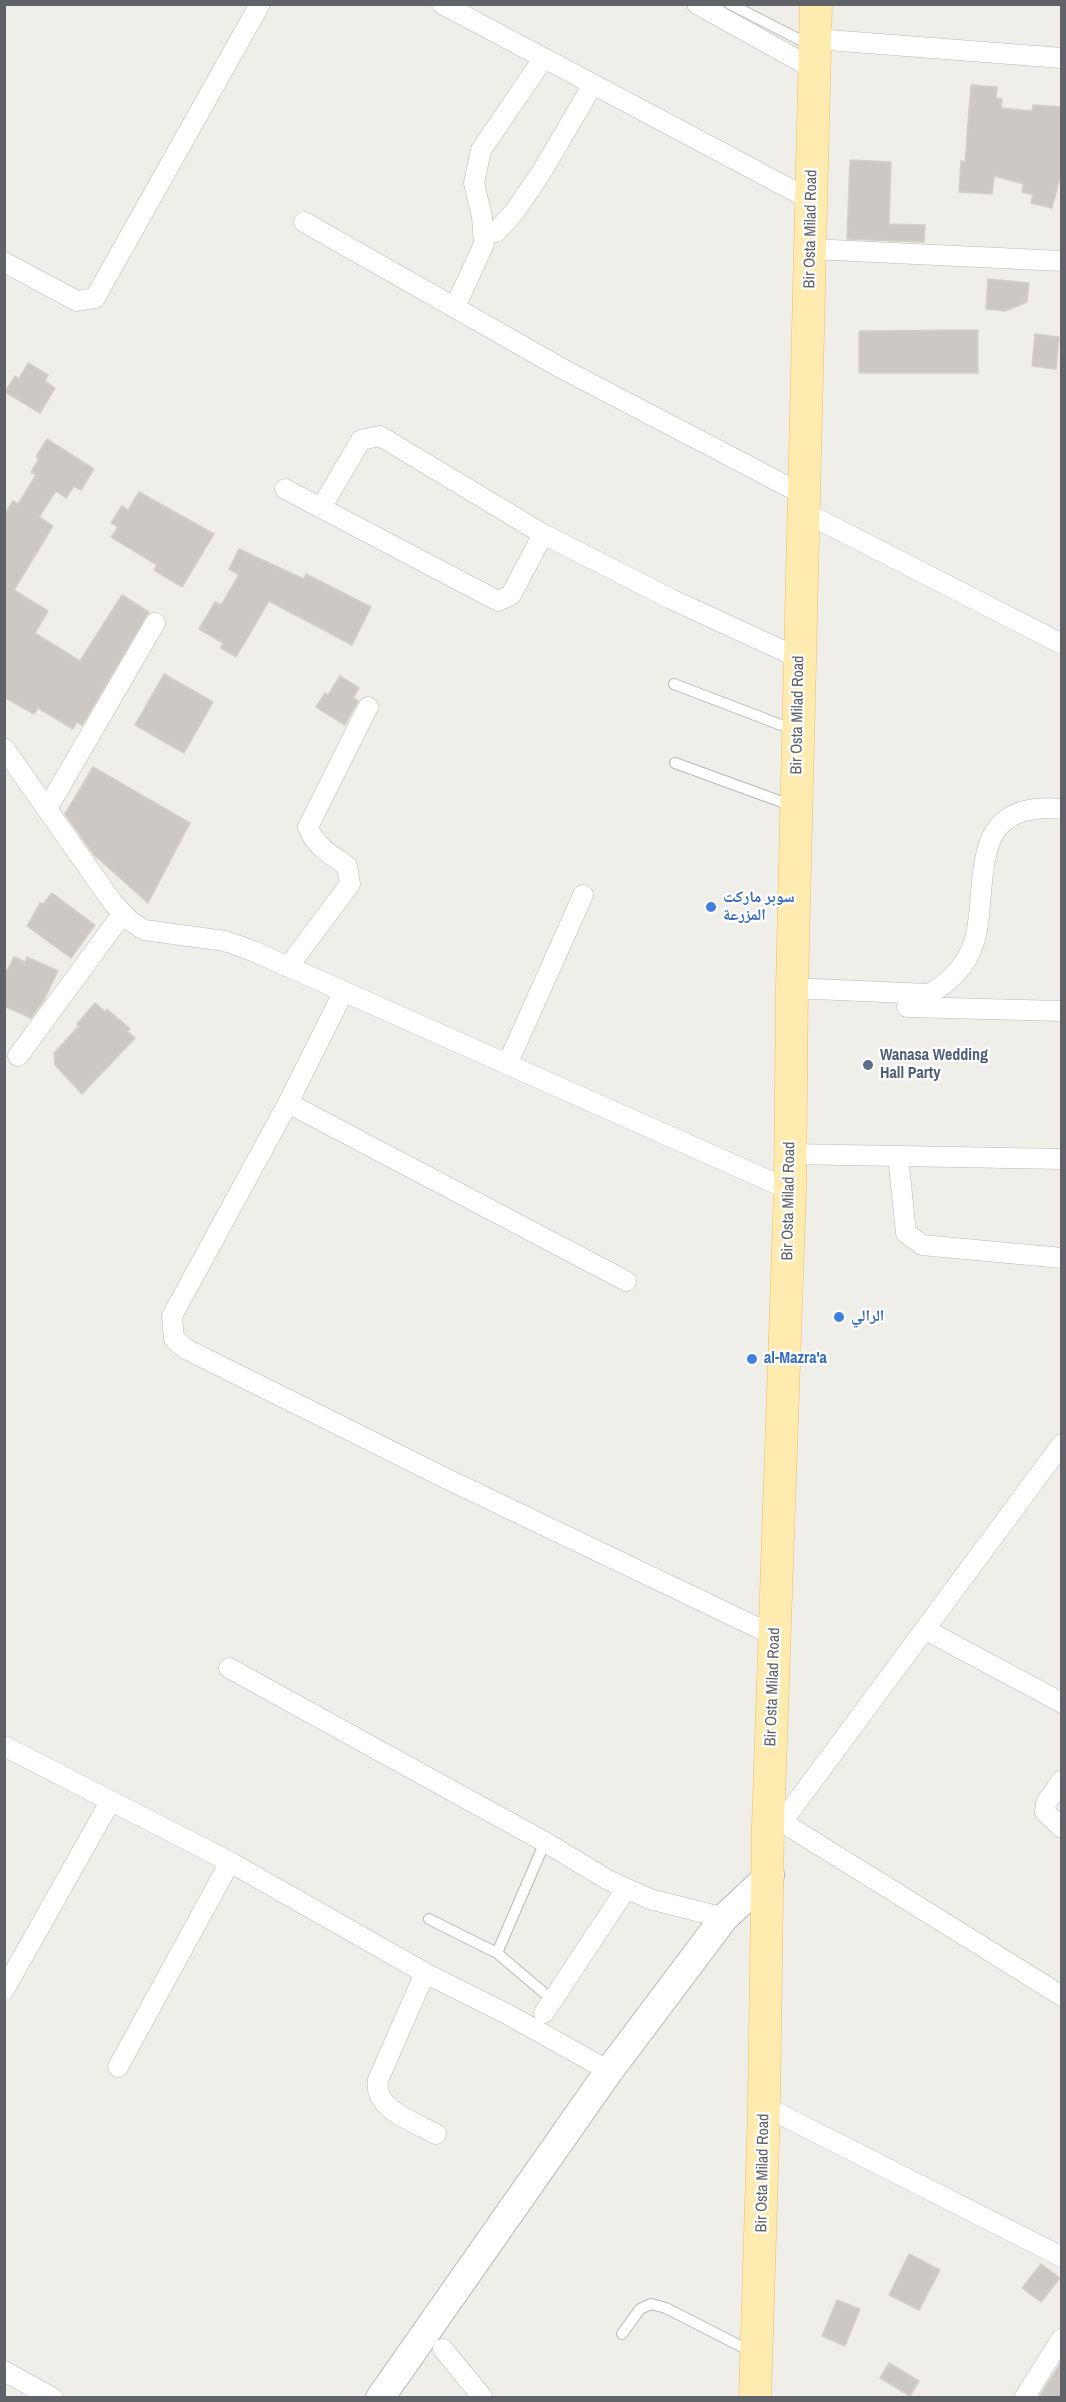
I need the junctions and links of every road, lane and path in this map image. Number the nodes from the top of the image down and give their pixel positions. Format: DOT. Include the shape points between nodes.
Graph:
graph roads {
  1 [pos="260,4"];
  2 [pos="442,4"];
  3 [pos="697,4"];
  4 [pos="730,4"];
  5 [pos="816,4"];
  6 [pos="814,52"];
  7 [pos="1062,58"];
  8 [pos="543,59"];
  9 [pos="592,86"];
  10 [pos="811,200"];
  11 [pos="304,222"];
  12 [pos="485,233"];
  13 [pos="811,249"];
  14 [pos="1062,261"];
  15 [pos="4,262"];
  16 [pos="455,307"];
  17 [pos="285,489"];
  18 [pos="804,504"];
  19 [pos="321,508"];
  20 [pos="543,534"];
  21 [pos="155,623"];
  22 [pos="1062,645"];
  23 [pos="799,658"];
  24 [pos="674,684"];
  25 [pos="368,707"];
  26 [pos="797,732"];
  27 [pos="4,748"];
  28 [pos="675,763"];
  29 [pos="795,807"];
  30 [pos="47,809"];
  31 [pos="1062,809"];
  32 [pos="583,895"];
  33 [pos="123,913"];
  34 [pos="288,967"];
  35 [pos="792,988"];
  36 [pos="842,991"];
  37 [pos="343,993"];
  38 [pos="1062,1011"];
  39 [pos="18,1056"];
  40 [pos="507,1065"];
  41 [pos="288,1103"];
  42 [pos="790,1154"];
  43 [pos="898,1156"];
  44 [pos="1062,1159"];
  45 [pos="790,1190"];
  46 [pos="1062,1258"];
  47 [pos="626,1281"];
  48 [pos="1062,1444"];
  49 [pos="926,1630"];
  50 [pos="775,1636"];
  51 [pos="229,1668"];
  52 [pos="1062,1703"];
  53 [pos="4,1746"];
  54 [pos="1062,1779"];
  55 [pos="110,1802"];
  56 [pos="775,1824"];
  57 [pos="1062,1828"];
  58 [pos="545,1842"];
  59 [pos="230,1862"];
  60 [pos="770,1875"];
  61 [pos="626,1889"];
  62 [pos="429,1918"];
  63 [pos="724,1918"];
  64 [pos="497,1953"];
  65 [pos="425,1973"];
  66 [pos="4,1990"];
  67 [pos="543,1992"];
  68 [pos="1062,1996"];
  69 [pos="544,2013"];
  70 [pos="118,2067"];
  71 [pos="609,2071"];
  72 [pos="764,2106"];
  73 [pos="435,2134"];
  74 [pos="1062,2257"];
  75 [pos="622,2334"];
  76 [pos="1062,2338"];
  77 [pos="442,2349"];
  78 [pos="758,2355"];
  79 [pos="4,2371"];
  80 [pos="53,2397"];
  81 [pos="380,2397"];
  82 [pos="483,2397"];
  83 [pos="755,2397"];
  84 [pos="1024,2397"];
  1 -- 15 [label="street" via="95,298 77,301"];
  2 -- 8 [label="street"];
  3 -- 6 [label="street"];
  4 -- 6 [label="lane"];
  5 -- 6 [label="main road, Bir Osta Milad Road"];
  6 -- 7 [label="street"];
  6 -- 10 [label="main road, Bir Osta Milad Road"];
  8 -- 9 [label="street"];
  8 -- 12 [label="street" via="481,150 474,183"];
  9 -- 10 [label="street"];
  9 -- 12 [label="street" via="515,211 496,232"];
  10 -- 13 [label="main road, Bir Osta Milad Road"];
  11 -- 16 [label="street"];
  12 -- 16 [label="street" via="484,244"];
  13 -- 14 [label="street"];
  13 -- 18 [label="main road, Bir Osta Milad Road"];
  16 -- 18 [label="street"];
  17 -- 19 [label="street"];
  18 -- 22 [label="street"];
  18 -- 23 [label="main road, Bir Osta Milad Road"];
  19 -- 20 [label="street" via="498,601 511,595"];
  19 -- 20 [label="street" via="361,440 380,436"];
  20 -- 23 [label="street"];
  21 -- 30 [label="street"];
  23 -- 26 [label="main road, Bir Osta Milad Road"];
  24 -- 26 [label="lane"];
  25 -- 34 [label="street" via="308,826 321,848 348,866 350,884"];
  26 -- 29 [label="main road, Bir Osta Milad Road"];
  27 -- 30 [label="street"];
  28 -- 29 [label="lane"];
  29 -- 35 [label="main road, Bir Osta Milad Road"];
  30 -- 33 [label="street"];
  31 -- 36 [label="street" via="1028,809 999,827 986,847 977,932 963,967 948,984 929,994"];
  32 -- 40 [label="street"];
  33 -- 34 [label="street" via="144,930 225,941"];
  33 -- 39 [label="street"];
  34 -- 37 [label="street"];
  35 -- 36 [label="street"];
  35 -- 42 [label="main road, Bir Osta Milad Road"];
  36 -- 38 [label="street" via="853,1000 876,1006"];
  37 -- 40 [label="street"];
  37 -- 41 [label="street"];
  40 -- 45 [label="street"];
  41 -- 47 [label="street"];
  41 -- 50 [label="street" via="172,1316 174,1339 186,1349 434,1473"];
  42 -- 43 [label="street"];
  42 -- 45 [label="main road, Bir Osta Milad Road"];
  43 -- 44 [label="street"];
  43 -- 46 [label="street" via="906,1233 922,1245"];
  45 -- 50 [label="main road, Bir Osta Milad Road"];
  48 -- 49 [label="street"];
  49 -- 52 [label="street"];
  49 -- 56 [label="street"];
  50 -- 56 [label="main road, Bir Osta Milad Road"];
  51 -- 58 [label="street"];
  53 -- 55 [label="street"];
  54 -- 57 [label="street" via="1046,1803 1045,1812"];
  55 -- 59 [label="street"];
  55 -- 66 [label="street"];
  56 -- 60 [label="main road, Bir Osta Milad Road"];
  56 -- 68 [label="street"];
  58 -- 61 [label="street"];
  58 -- 64 [label="lane"];
  59 -- 65 [label="street"];
  59 -- 70 [label="street"];
  60 -- 63 [label="main road"];
  60 -- 72 [label="main road, Bir Osta Milad Road"];
  61 -- 63 [label="street"];
  61 -- 69 [label="street"];
  62 -- 64 [label="lane"];
  63 -- 71 [label="main road"];
  64 -- 67 [label="lane"];
  65 -- 71 [label="street"];
  65 -- 73 [label="street" via="376,2090 389,2107"];
  71 -- 81 [label="main road"];
  72 -- 74 [label="street"];
  72 -- 78 [label="main road, Bir Osta Milad Road"];
  75 -- 78 [label="lane" via="640,2308 651,2304"];
  76 -- 84 [label="street"];
  77 -- 82 [label="street"];
  78 -- 83 [label="main road, Bir Osta Milad Road"];
  79 -- 80 [label="street"];
}
